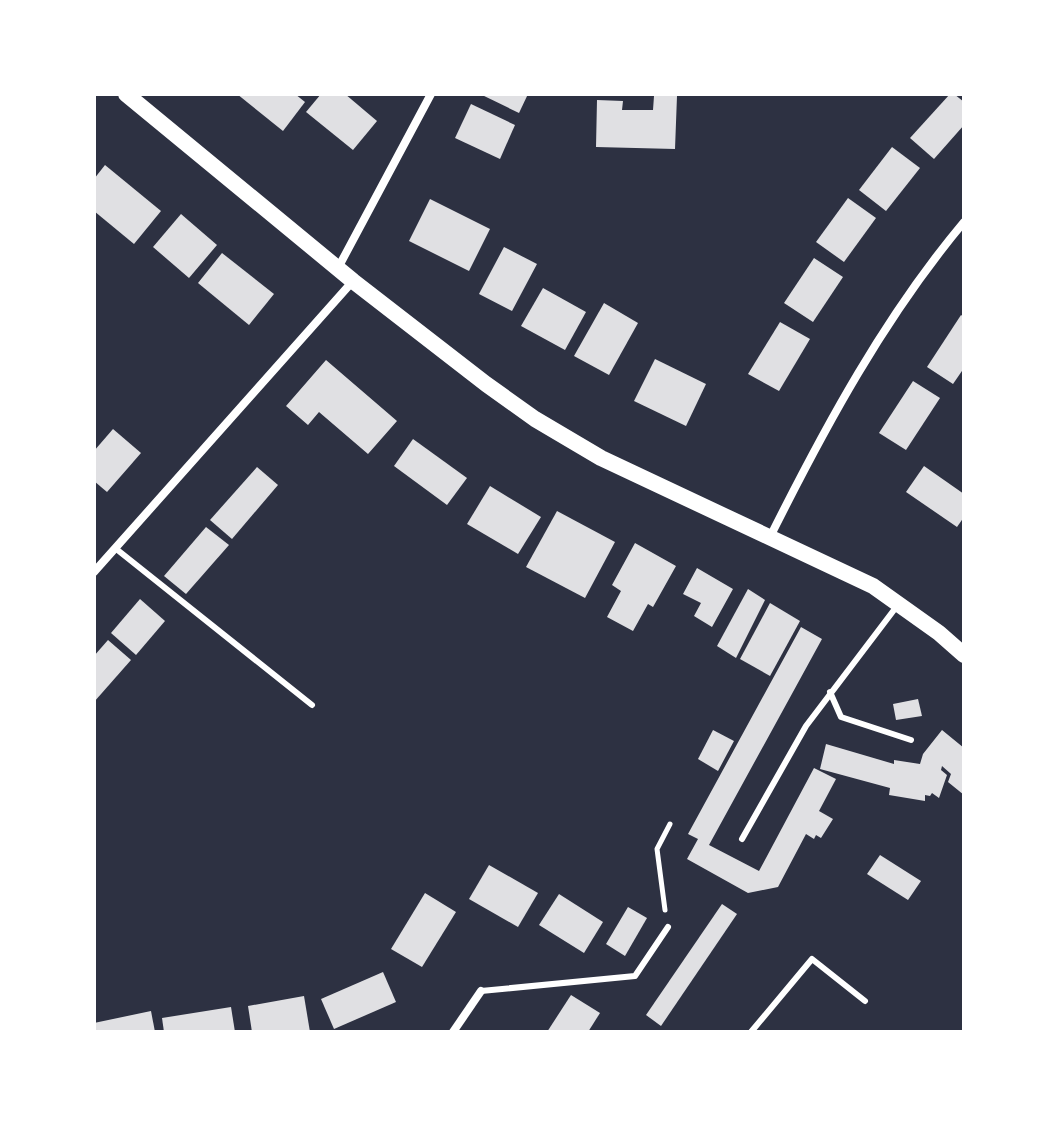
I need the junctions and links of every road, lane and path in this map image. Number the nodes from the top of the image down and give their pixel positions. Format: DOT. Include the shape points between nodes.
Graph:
graph roads {
  1 [pos="126,94"];
  2 [pos="431,94"];
  3 [pos="964,222"];
  4 [pos="338,268"];
  5 [pos="353,281"];
  6 [pos="770,537"];
  7 [pos="115,548"];
  8 [pos="94,572"];
  9 [pos="899,603"];
  10 [pos="964,655"];
  11 [pos="830,692"];
  12 [pos="312,705"];
  13 [pos="911,740"];
  14 [pos="670,824"];
  15 [pos="742,839"];
  16 [pos="668,927"];
  17 [pos="481,991"];
  18 [pos="865,1001"];
  19 [pos="453,1032"];
  20 [pos="751,1032"];
  1 -- 4 [label="main road"];
  2 -- 4 [label="street"];
  3 -- 6 [label="street" via="885,332"];
  4 -- 5 [label="main road"];
  5 -- 6 [label="main road" via="535,419 601,458"];
  5 -- 7 [label="street"];
  6 -- 9 [label="main road"];
  7 -- 8 [label="street"];
  7 -- 12 [label="lane"];
  9 -- 10 [label="main road"];
  9 -- 11 [label="lane"];
  11 -- 13 [label="lane" via="841,717"];
  11 -- 15 [label="lane"];
  14 -- 16 [label="path" via="657,849"];
  16 -- 17 [label="lane" via="635,976"];
  17 -- 19 [label="street"];
  18 -- 20 [label="lane" via="812,959"];
}
